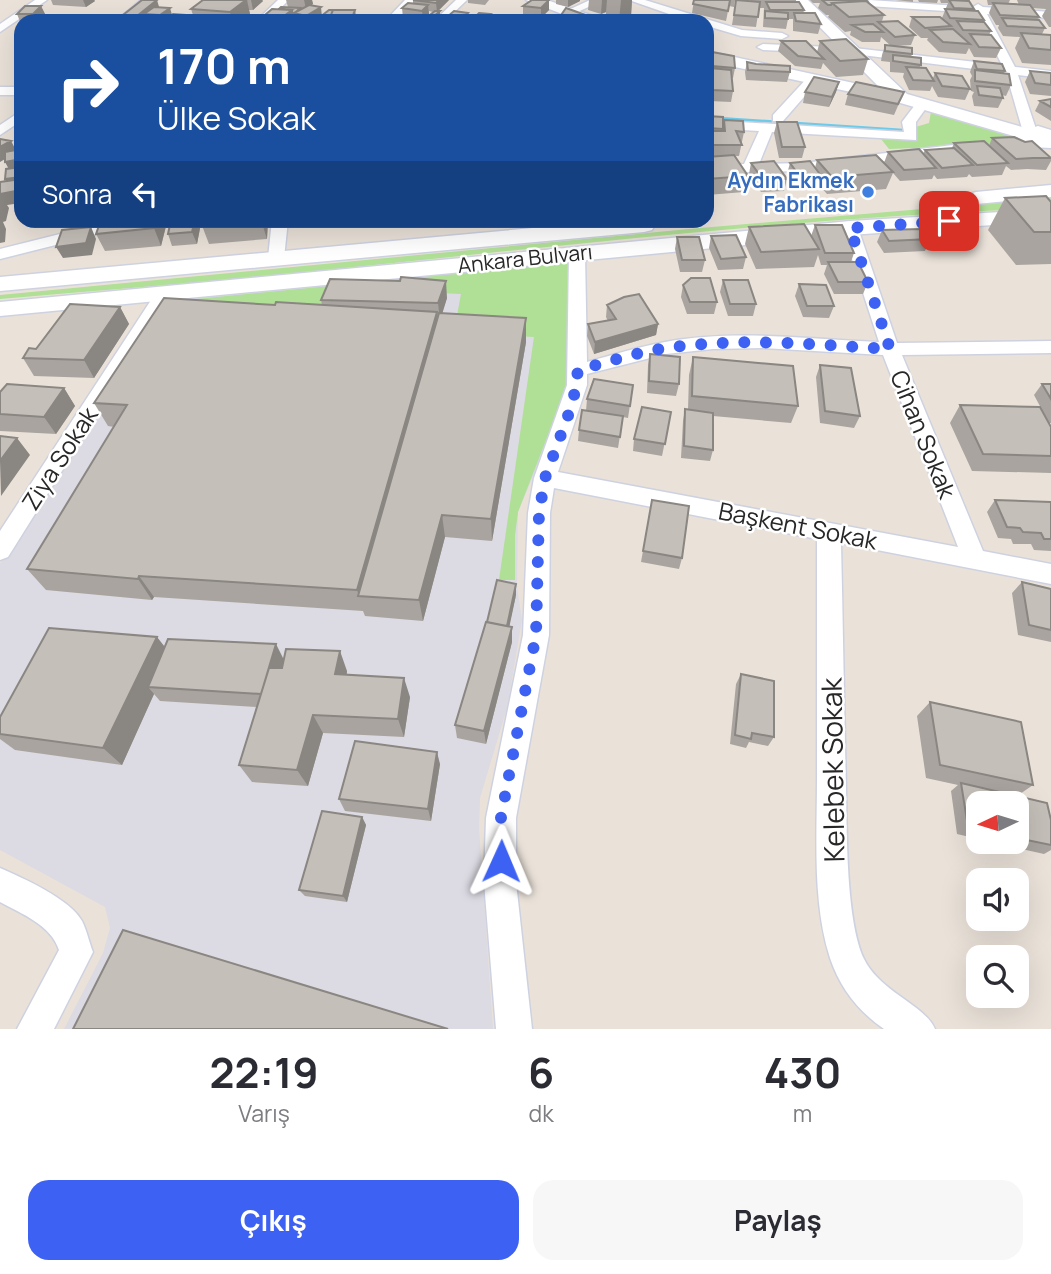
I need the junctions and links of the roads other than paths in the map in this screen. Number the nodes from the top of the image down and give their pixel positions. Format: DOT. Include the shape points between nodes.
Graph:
graph roads {
  1 [pos="42,0"];
  2 [pos="148,0"];
  3 [pos="284,0"];
  4 [pos="411,0"];
  5 [pos="462,0"];
  6 [pos="533,0"];
  7 [pos="599,0"];
  8 [pos="634,0"];
  9 [pos="679,0"];
  10 [pos="800,0"];
  11 [pos="866,2"];
  12 [pos="978,5"];
  13 [pos="22,14"];
  14 [pos="130,14"];
  15 [pos="269,14"];
  16 [pos="397,14"];
  17 [pos="447,14"];
  18 [pos="562,14"];
  19 [pos="566,14"];
  20 [pos="678,14"];
  21 [pos="1051,15"];
  22 [pos="888,20"];
  23 [pos="714,25"];
  24 [pos="751,34"];
  25 [pos="917,44"];
  26 [pos="849,46"];
  27 [pos="763,47"];
  28 [pos="714,58"];
  29 [pos="937,61"];
  30 [pos="1011,71"];
  31 [pos="783,73"];
  32 [pos="1049,77"];
  33 [pos="813,79"];
  34 [pos="901,98"];
  35 [pos="923,104"];
  36 [pos="714,114"];
  37 [pos="772,123"];
  38 [pos="714,124"];
  39 [pos="1041,141"];
  40 [pos="969,148"];
  41 [pos="714,169"];
  42 [pos="749,169"];
  43 [pos="1051,191"];
  44 [pos="1051,215"];
  45 [pos="747,217"];
  46 [pos="57,228"];
  47 [pos="102,228"];
  48 [pos="280,228"];
  49 [pos="611,228"];
  50 [pos="850,228"];
  51 [pos="55,239"];
  52 [pos="577,253"];
  53 [pos="0,254"];
  54 [pos="276,258"];
  55 [pos="0,284"];
  56 [pos="164,294"];
  57 [pos="0,309"];
  58 [pos="1051,347"];
  59 [pos="890,349"];
  60 [pos="578,370"];
  61 [pos="545,478"];
  62 [pos="829,531"];
  63 [pos="0,550"];
  64 [pos="974,558"];
  65 [pos="1051,574"];
  66 [pos="0,884"];
  67 [pos="76,952"];
  68 [pos="35,1029"];
  69 [pos="514,1029"];
  70 [pos="917,1029"];
  1 -- 13 [label="street"];
  2 -- 14 [label="street"];
  3 -- 15 [label="street"];
  4 -- 16 [label="street"];
  5 -- 17 [label="street"];
  6 -- 18 [label="main road"];
  7 -- 19 [label="street"];
  8 -- 20 [label="street"];
  9 -- 20 [label="street"];
  10 -- 26 [label="main road"];
  11 -- 12 [label="street"];
  11 -- 22 [label="street"];
  12 -- 21 [label="street"];
  12 -- 30 [label="street"];
  23 -- 24 [label="street"];
  24 -- 26 [label="street"];
  24 -- 27 [label="street"];
  25 -- 29 [label="street"];
  26 -- 27 [label="street"];
  26 -- 29 [label="street"];
  26 -- 34 [label="main road"];
  27 -- 31 [label="street"];
  28 -- 31 [label="main road"];
  29 -- 30 [label="street"];
  30 -- 32 [label="street"];
  30 -- 39 [label="street"];
  31 -- 33 [label="main road"];
  33 -- 34 [label="main road"];
  33 -- 37 [label="street"];
  34 -- 35 [label="main road"];
  35 -- 37 [label="street" via="909,122 911,137"];
  35 -- 39 [label="main road"];
  36 -- 37 [label="street"];
  37 -- 38 [label="street"];
  37 -- 42 [label="street"];
  40 -- 42 [label="street"];
  41 -- 42 [label="street"];
  43 -- 45 [label="main road"];
  44 -- 50 [label="main road, Ankara Bulvarı"];
  46 -- 51 [label="street"];
  47 -- 51 [label="street"];
  48 -- 54 [label="street"];
  49 -- 54 [label="main road, Ankara Bulvarı"];
  50 -- 52 [label="main road, Ankara Bulvarı"];
  50 -- 59 [label="street, Cihan Sokak"];
  51 -- 53 [label="street"];
  52 -- 56 [label="main road, Ankara Bulvarı"];
  52 -- 60 [label="street"];
  54 -- 55 [label="main road, Ankara Bulvarı"];
  56 -- 57 [label="main road, Ankara Bulvarı"];
  56 -- 63 [label="street, Ziya Sokak"];
  58 -- 59 [label="street"];
  59 -- 60 [label="street" via="713,343 666,348"];
  59 -- 64 [label="street, Cihan Sokak"];
  60 -- 61 [label="street" via="573,402"];
  61 -- 62 [label="street, Başkent Sokak"];
  61 -- 69 [label="street" via="539,513 536,635 501,817 500,882"];
  62 -- 64 [label="street, Başkent Sokak"];
  62 -- 70 [label="street, Kelebek Sokak" via="830,785 834,873 844,946 852,971 874,999"];
  64 -- 65 [label="street, Başkent Sokak"];
  66 -- 67 [label="street" via="50,912 69,930"];
  67 -- 68 [label="street"];
}
